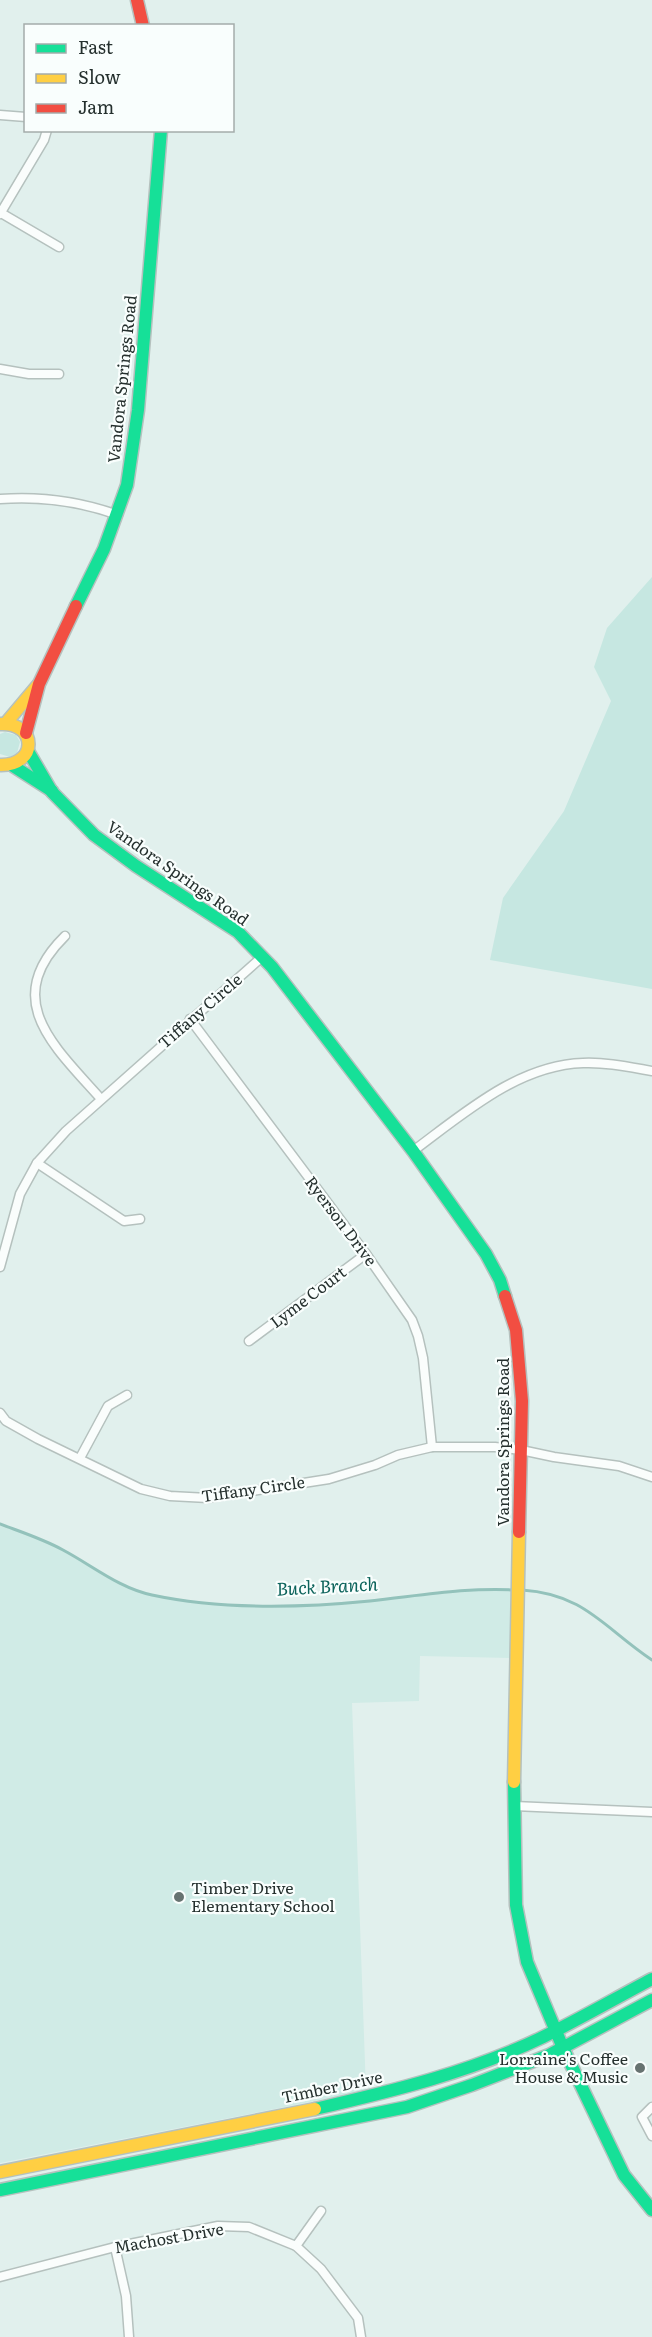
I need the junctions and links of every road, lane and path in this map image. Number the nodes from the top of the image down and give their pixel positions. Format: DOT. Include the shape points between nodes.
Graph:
graph roads {
  1 [pos="137,0"];
  2 [pos="143,24"];
  3 [pos="0,115"];
  4 [pos="24,117"];
  5 [pos="46,132"];
  6 [pos="161,132"];
  7 [pos="0,213"];
  8 [pos="58,247"];
  9 [pos="0,369"];
  10 [pos="59,374"];
  11 [pos="0,500"];
  12 [pos="118,515"];
  13 [pos="39,684"];
  14 [pos="3,724"];
  15 [pos="26,733"];
  16 [pos="28,751"];
  17 [pos="0,765"];
  18 [pos="13,766"];
  19 [pos="52,792"];
  20 [pos="65,936"];
  21 [pos="262,957"];
  22 [pos="190,1019"];
  23 [pos="652,1071"];
  24 [pos="101,1099"];
  25 [pos="413,1151"];
  26 [pos="37,1163"];
  27 [pos="140,1219"];
  28 [pos="366,1254"];
  29 [pos="0,1267"];
  30 [pos="249,1341"];
  31 [pos="127,1395"];
  32 [pos="0,1413"];
  33 [pos="432,1447"];
  34 [pos="521,1450"];
  35 [pos="80,1458"];
  36 [pos="652,1477"];
  37 [pos="514,1806"];
  38 [pos="652,1812"];
  39 [pos="652,1979"];
  40 [pos="652,2000"];
  41 [pos="556,2031"];
  42 [pos="562,2048"];
  43 [pos="652,2107"];
  44 [pos="652,2136"];
  45 [pos="0,2172"];
  46 [pos="0,2190"];
  47 [pos="651,2206"];
  48 [pos="321,2211"];
  49 [pos="296,2246"];
  50 [pos="115,2247"];
  51 [pos="0,2277"];
  52 [pos="129,2337"];
  53 [pos="361,2337"];
  1 -- 2 [label="street"];
  3 -- 4 [label="street"];
  5 -- 7 [label="street"];
  6 -- 12 [label="street, Vandora Springs Road" via="135,440"];
  7 -- 8 [label="street"];
  9 -- 10 [label="street"];
  11 -- 12 [label="street" via="61,500"];
  12 -- 13 [label="street, Vandora Springs Road"];
  13 -- 14 [label="street, Vandora Springs Road"];
  13 -- 15 [label="street, Vandora Springs Road"];
  14 -- 15 [label="street" via="17,725"];
  15 -- 16 [label="street"];
  16 -- 18 [label="street"];
  16 -- 19 [label="street, Vandora Springs Road"];
  17 -- 18 [label="street"];
  18 -- 19 [label="street, Vandora Springs Road"];
  19 -- 21 [label="street, Vandora Springs Road" via="94,835 238,932"];
  20 -- 24 [label="street" via="39,961 29,985 30,1012 40,1031"];
  21 -- 22 [label="street, Tiffany Circle"];
  21 -- 25 [label="street, Vandora Springs Road"];
  22 -- 24 [label="street, Tiffany Circle"];
  22 -- 28 [label="street, Ryerson Drive"];
  23 -- 25 [label="street" via="591,1063 542,1070 490,1096"];
  24 -- 26 [label="street, Tiffany Circle"];
  25 -- 34 [label="street, Vandora Springs Road" via="500,1280 520,1355"];
  26 -- 27 [label="street" via="124,1221"];
  26 -- 29 [label="street, Tiffany Circle" via="20,1194"];
  28 -- 30 [label="street, Lyme Court"];
  28 -- 33 [label="street, Ryerson Drive" via="412,1320 418,1336"];
  31 -- 35 [label="street" via="108,1406"];
  32 -- 35 [label="street, Tiffany Circle" via="6,1420"];
  33 -- 34 [label="street, Tiffany Circle"];
  33 -- 35 [label="street, Tiffany Circle" via="329,1479 208,1497 170,1496 141,1489"];
  34 -- 36 [label="street, Tiffany Circle" via="620,1466"];
  34 -- 37 [label="street, Vandora Springs Road"];
  37 -- 38 [label="street"];
  37 -- 41 [label="street, Vandora Springs Road" via="517,1910 527,1962"];
  39 -- 41 [label="street, Timber Drive"];
  40 -- 42 [label="street"];
  41 -- 42 [label="street, Vandora Springs Road"];
  41 -- 45 [label="street, Timber Drive" via="402,2089"];
  42 -- 46 [label="street" via="407,2107"];
  42 -- 47 [label="street, Vandora Springs Road" via="624,2175"];
  43 -- 44 [label="street" via="642,2117"];
  48 -- 49 [label="street"];
  49 -- 50 [label="street, Machost Drive" via="249,2227 218,2226"];
  49 -- 53 [label="street, Machost Drive" via="321,2269 358,2318"];
  50 -- 51 [label="street, Machost Drive"];
  50 -- 52 [label="street" via="126,2296"];
}
